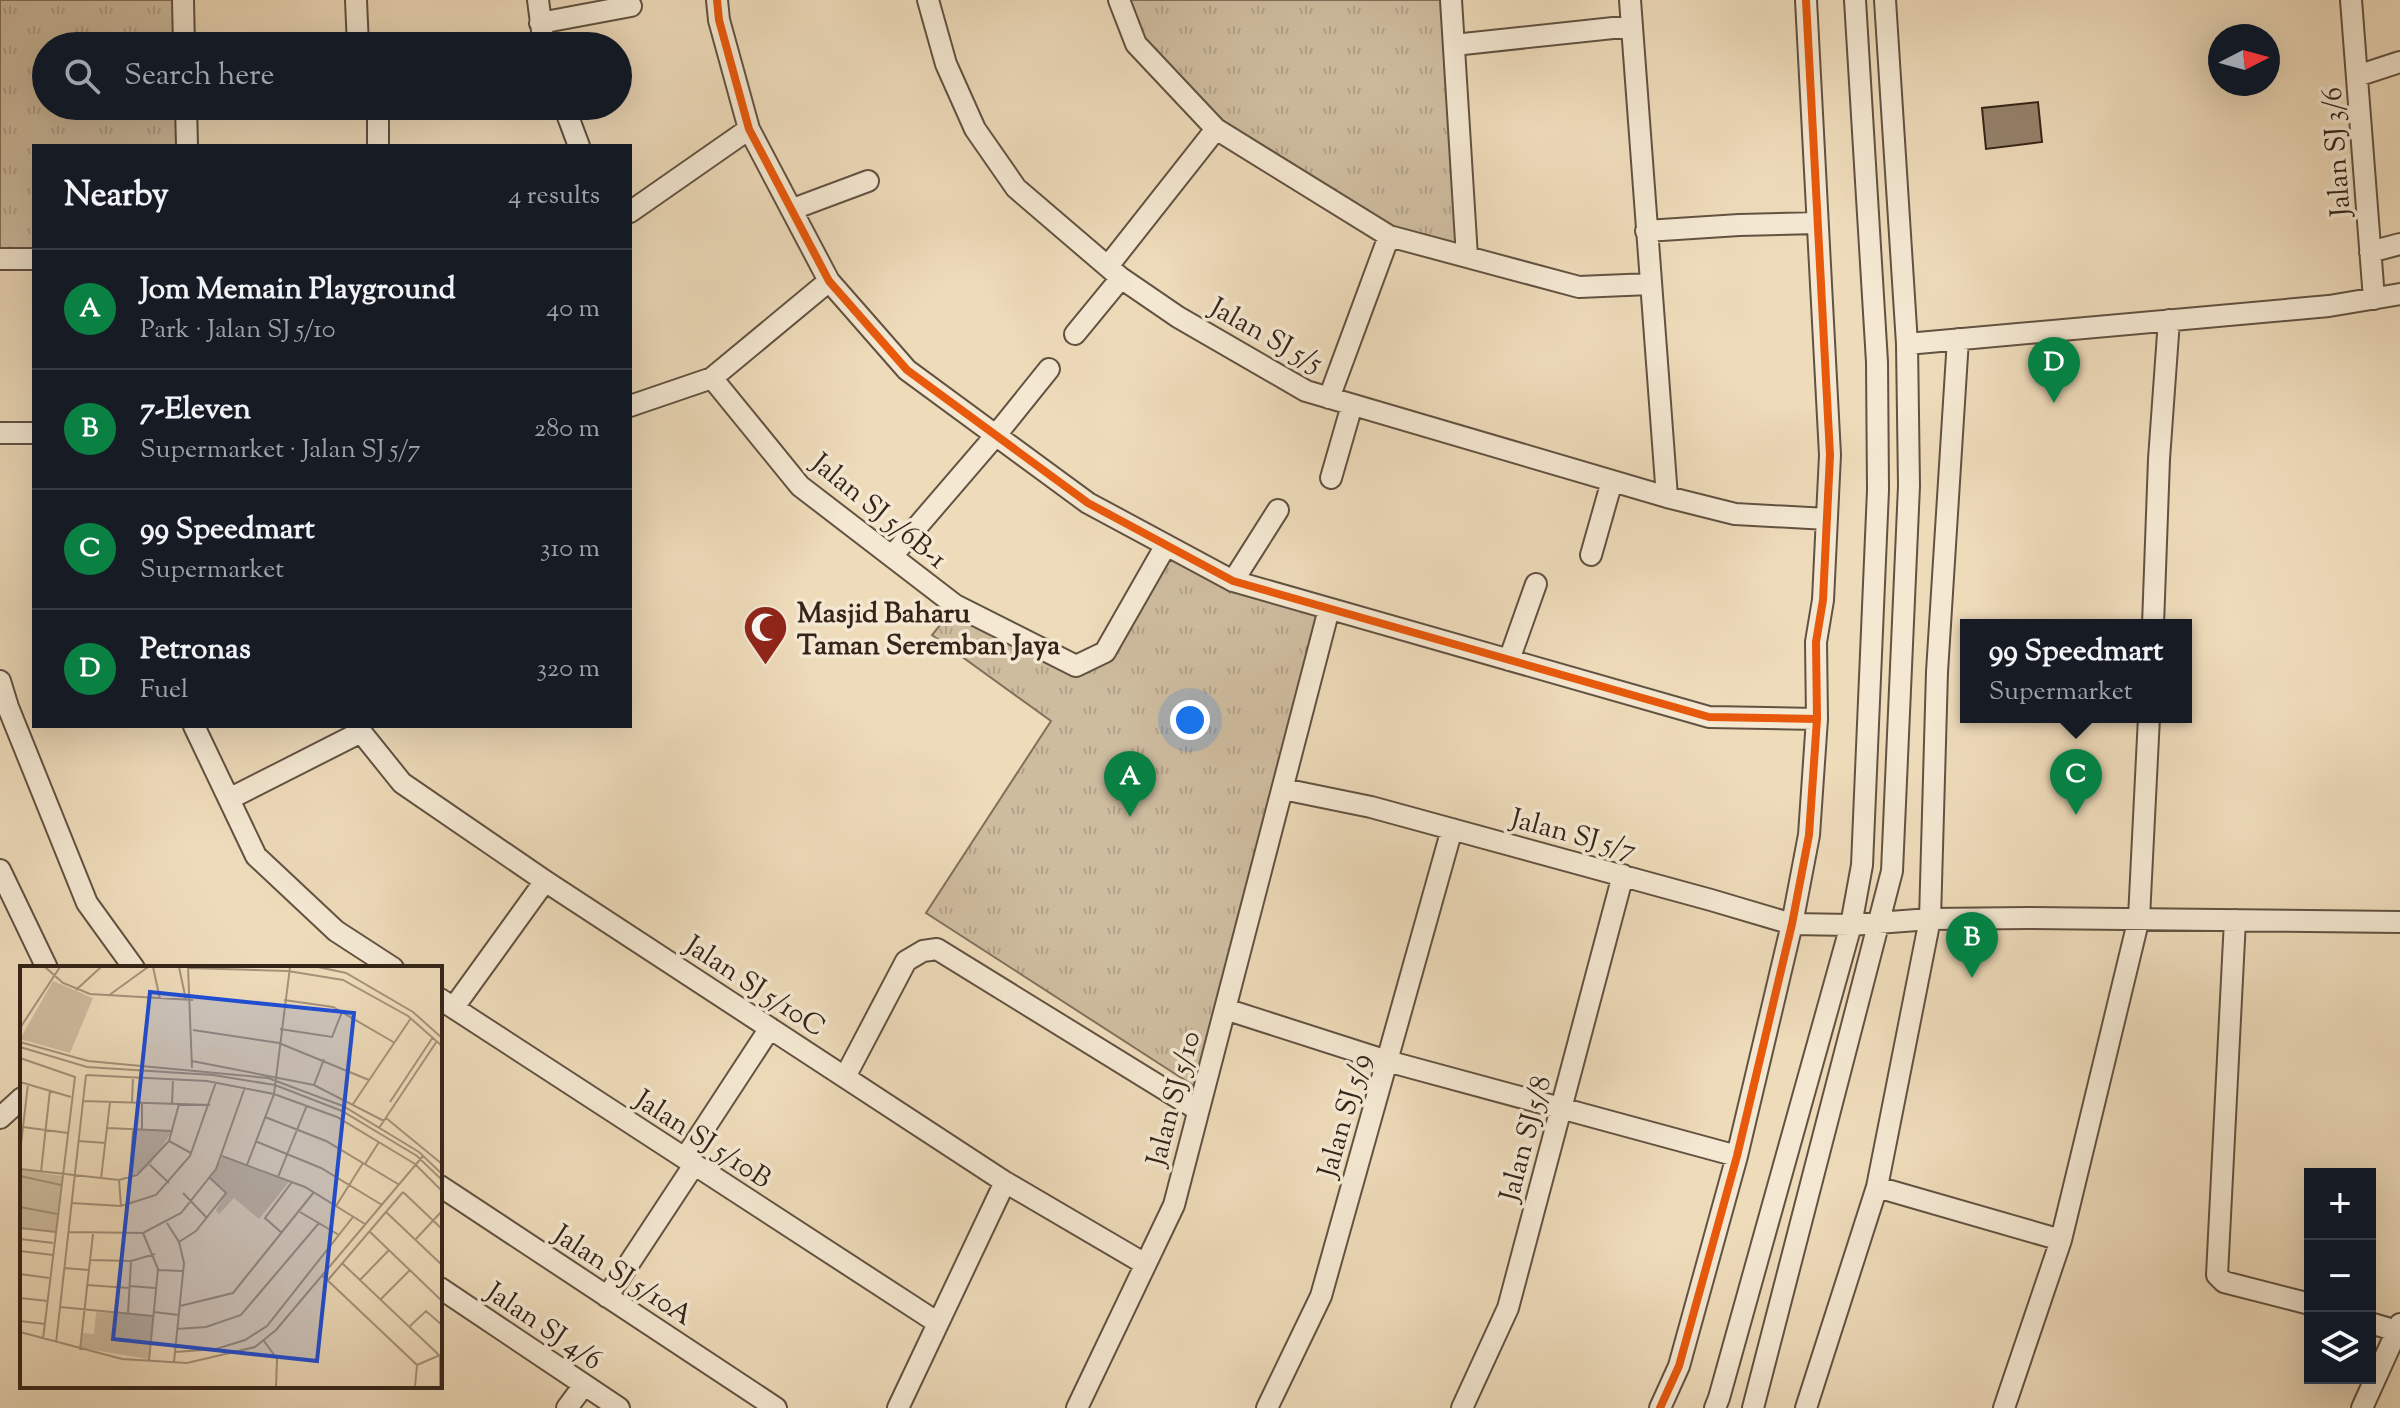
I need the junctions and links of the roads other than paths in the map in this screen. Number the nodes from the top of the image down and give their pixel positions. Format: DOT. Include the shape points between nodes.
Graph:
graph roads {
  1 [pos="183,0"];
  2 [pos="356,0"];
  3 [pos="538,0"];
  4 [pos="717,0"];
  5 [pos="928,0"];
  6 [pos="1119,0"];
  7 [pos="1451,0"];
  8 [pos="1630,0"];
  9 [pos="1806,0"];
  10 [pos="1855,0"];
  11 [pos="1885,0"];
  12 [pos="2351,0"];
  13 [pos="631,6"];
  14 [pos="540,23"];
  15 [pos="1632,26"];
  16 [pos="184,32"];
  17 [pos="357,32"];
  18 [pos="542,32"];
  19 [pos="1454,45"];
  20 [pos="2400,62"];
  21 [pos="2357,76"];
  22 [pos="186,120"];
  23 [pos="378,120"];
  24 [pos="569,120"];
  25 [pos="749,129"];
  26 [pos="1216,129"];
  27 [pos="187,144"];
  28 [pos="378,144"];
  29 [pos="578,144"];
  30 [pos="868,181"];
  31 [pos="793,209"];
  32 [pos="632,211"];
  33 [pos="1817,223"];
  34 [pos="1646,231"];
  35 [pos="1389,236"];
  36 [pos="2400,244"];
  37 [pos="2370,252"];
  38 [pos="1467,257"];
  39 [pos="0,259"];
  40 [pos="32,259"];
  41 [pos="1115,272"];
  42 [pos="829,281"];
  43 [pos="1650,284"];
  44 [pos="2400,294"];
  45 [pos="2374,299"];
  46 [pos="2169,320"];
  47 [pos="1075,334"];
  48 [pos="1958,339"];
  49 [pos="1907,344"];
  50 [pos="1049,369"];
  51 [pos="712,378"];
  52 [pos="1329,398"];
  53 [pos="632,405"];
  54 [pos="1352,405"];
  55 [pos="0,433"];
  56 [pos="32,433"];
  57 [pos="996,435"];
  58 [pos="1331,478"];
  59 [pos="1612,481"];
  60 [pos="1667,497"];
  61 [pos="1278,510"];
  62 [pos="1827,519"];
  63 [pos="1166,545"];
  64 [pos="1591,555"];
  65 [pos="892,556"];
  66 [pos="1233,581"];
  67 [pos="1536,584"];
  68 [pos="1329,609"];
  69 [pos="2153,619"];
  70 [pos="1509,660"];
  71 [pos="0,681"];
  72 [pos="1817,719"];
  73 [pos="2149,723"];
  74 [pos="195,728"];
  75 [pos="360,729"];
  76 [pos="1283,789"];
  77 [pos="229,799"];
  78 [pos="1452,829"];
  79 [pos="0,870"];
  80 [pos="1623,875"];
  81 [pos="545,881"];
  82 [pos="2139,918"];
  83 [pos="1930,919"];
  84 [pos="2235,920"];
  85 [pos="1880,922"];
  86 [pos="2400,922"];
  87 [pos="1792,924"];
  88 [pos="1851,925"];
  89 [pos="46,966"];
  90 [pos="133,966"];
  91 [pos="390,966"];
  92 [pos="447,1003"];
  93 [pos="1225,1009"];
  94 [pos="770,1028"];
  95 [pos="1387,1061"];
  96 [pos="845,1077"];
  97 [pos="20,1100"];
  98 [pos="1561,1108"];
  99 [pos="1198,1110"];
  100 [pos="0,1118"];
  101 [pos="1737,1156"];
  102 [pos="690,1162"];
  103 [pos="1005,1182"];
  104 [pos="442,1187"];
  105 [pos="1877,1187"];
  106 [pos="2061,1240"];
  107 [pos="1145,1264"];
  108 [pos="442,1289"];
  109 [pos="607,1297"];
  110 [pos="2304,1302"];
  111 [pos="938,1323"];
  112 [pos="2376,1324"];
  113 [pos="2399,1328"];
  114 [pos="584,1385"];
  115 [pos="567,1408"];
  116 [pos="619,1408"];
  117 [pos="776,1408"];
  118 [pos="898,1408"];
  119 [pos="1077,1408"];
  120 [pos="1267,1408"];
  121 [pos="1462,1408"];
  122 [pos="1660,1408"];
  123 [pos="1715,1408"];
  124 [pos="1753,1408"];
  125 [pos="1806,1408"];
  126 [pos="2004,1408"];
  127 [pos="2362,1408"];
  1 -- 16 [label="street"];
  2 -- 17 [label="street"];
  3 -- 14 [label="street"];
  4 -- 25 [label="street"];
  5 -- 41 [label="street, Jalan SJ 5/5" via="946,64 975,129 1016,188"];
  6 -- 26 [label="street" via="1136,44"];
  7 -- 19 [label="street"];
  8 -- 15 [label="street"];
  9 -- 33 [label="street"];
  10 -- 88 [label="street" via="1877,362 1878,490 1862,865"];
  11 -- 49 [label="street"];
  12 -- 21 [label="street, Jalan SJ 3/6"];
  13 -- 14 [label="street"];
  14 -- 18 [label="street"];
  15 -- 19 [label="street"];
  15 -- 34 [label="street"];
  19 -- 38 [label="street"];
  20 -- 21 [label="street"];
  21 -- 37 [label="street, Jalan SJ 3/6"];
  22 -- 27 [label="street"];
  23 -- 28 [label="street"];
  24 -- 29 [label="street"];
  25 -- 31 [label="street"];
  25 -- 32 [label="street"];
  26 -- 35 [label="street"];
  26 -- 41 [label="street"];
  30 -- 31 [label="street"];
  31 -- 42 [label="street"];
  33 -- 34 [label="street"];
  33 -- 62 [label="street" via="1830,455"];
  34 -- 43 [label="street"];
  35 -- 38 [label="street"];
  35 -- 52 [label="street"];
  36 -- 37 [label="street"];
  37 -- 45 [label="street, Jalan SJ 3/6"];
  38 -- 43 [label="street" via="1579,287"];
  39 -- 40 [label="street"];
  41 -- 47 [label="street"];
  41 -- 52 [label="street, Jalan SJ 5/5" via="1178,317 1306,391"];
  42 -- 51 [label="street"];
  42 -- 57 [label="street" via="907,370"];
  43 -- 60 [label="street"];
  44 -- 45 [label="street"];
  45 -- 46 [label="street"];
  46 -- 48 [label="street"];
  46 -- 69 [label="street"];
  48 -- 49 [label="street"];
  48 -- 83 [label="street" via="1937,672"];
  49 -- 85 [label="street" via="1909,486 1898,769 1892,871"];
  50 -- 57 [label="street"];
  51 -- 53 [label="street"];
  51 -- 65 [label="street, Jalan SJ 5/6B-1" via="800,486"];
  52 -- 54 [label="street, Jalan SJ 5/5"];
  54 -- 58 [label="street"];
  54 -- 59 [label="street, Jalan SJ 5/5"];
  55 -- 56 [label="street"];
  57 -- 63 [label="street" via="1088,503"];
  57 -- 65 [label="street"];
  59 -- 60 [label="street, Jalan SJ 5/5"];
  59 -- 64 [label="street"];
  60 -- 62 [label="street, Jalan SJ 5/5" via="1735,514"];
  61 -- 66 [label="street"];
  62 -- 72 [label="street" via="1816,642"];
  63 -- 65 [label="street, Jalan SJ 5/6B-1" via="1105,652 1076,666 955,605"];
  63 -- 66 [label="street"];
  66 -- 68 [label="street"];
  67 -- 70 [label="street"];
  68 -- 70 [label="street"];
  68 -- 76 [label="street, Jalan SJ 5/10"];
  70 -- 72 [label="street" via="1709,717"];
  71 -- 90 [label="street" via="87,903"];
  72 -- 87 [label="street" via="1809,835"];
  73 -- 82 [label="street"];
  74 -- 77 [label="street"];
  75 -- 77 [label="street"];
  75 -- 81 [label="street, Jalan SJ 5/10C" via="402,783"];
  76 -- 78 [label="street, Jalan SJ 5/7"];
  76 -- 93 [label="street, Jalan SJ 5/10"];
  77 -- 91 [label="street" via="256,856 336,931"];
  78 -- 80 [label="street, Jalan SJ 5/7"];
  78 -- 95 [label="street, Jalan SJ 5/9"];
  79 -- 89 [label="street"];
  80 -- 87 [label="street, Jalan SJ 5/7"];
  80 -- 98 [label="street, Jalan SJ 5/8"];
  81 -- 92 [label="street"];
  81 -- 94 [label="street, Jalan SJ 5/10C"];
  82 -- 83 [label="street, Jalan SJ 5/7"];
  82 -- 84 [label="street, Jalan SJ 5/7"];
  82 -- 106 [label="street"];
  83 -- 85 [label="street, Jalan SJ 5/7"];
  83 -- 105 [label="street"];
  84 -- 86 [label="street, Jalan SJ 5/7"];
  84 -- 110 [label="street" via="2217,1275 2224,1282"];
  85 -- 88 [label="street, Jalan SJ 5/7"];
  85 -- 124 [label="street"];
  87 -- 88 [label="street, Jalan SJ 5/7"];
  87 -- 101 [label="street"];
  88 -- 123 [label="street"];
  92 -- 102 [label="street, Jalan SJ 5/10B"];
  93 -- 95 [label="street"];
  93 -- 99 [label="street, Jalan SJ 5/10"];
  94 -- 96 [label="street, Jalan SJ 5/10C"];
  94 -- 102 [label="street"];
  95 -- 98 [label="street"];
  95 -- 120 [label="street, Jalan SJ 5/9" via="1321,1296"];
  96 -- 99 [label="street" via="906,961 937,949"];
  96 -- 103 [label="street, Jalan SJ 5/10C"];
  97 -- 100 [label="street"];
  98 -- 101 [label="street"];
  98 -- 121 [label="street, Jalan SJ 5/8" via="1508,1308"];
  99 -- 107 [label="street, Jalan SJ 5/10" via="1174,1205"];
  101 -- 122 [label="street" via="1679,1366"];
  102 -- 109 [label="street"];
  102 -- 111 [label="street, Jalan SJ 5/10B"];
  103 -- 107 [label="street, Jalan SJ 5/10C"];
  103 -- 111 [label="street"];
  104 -- 109 [label="street, Jalan SJ 5/10A"];
  105 -- 106 [label="street"];
  105 -- 125 [label="street"];
  106 -- 126 [label="street"];
  107 -- 119 [label="street, Jalan SJ 5/10"];
  108 -- 114 [label="street, Jalan SJ 4/6"];
  109 -- 117 [label="street, Jalan SJ 5/10A"];
  111 -- 118 [label="street"];
  112 -- 113 [label="street"];
  113 -- 127 [label="street"];
  114 -- 115 [label="street"];
  114 -- 116 [label="street, Jalan SJ 4/6"];
}
